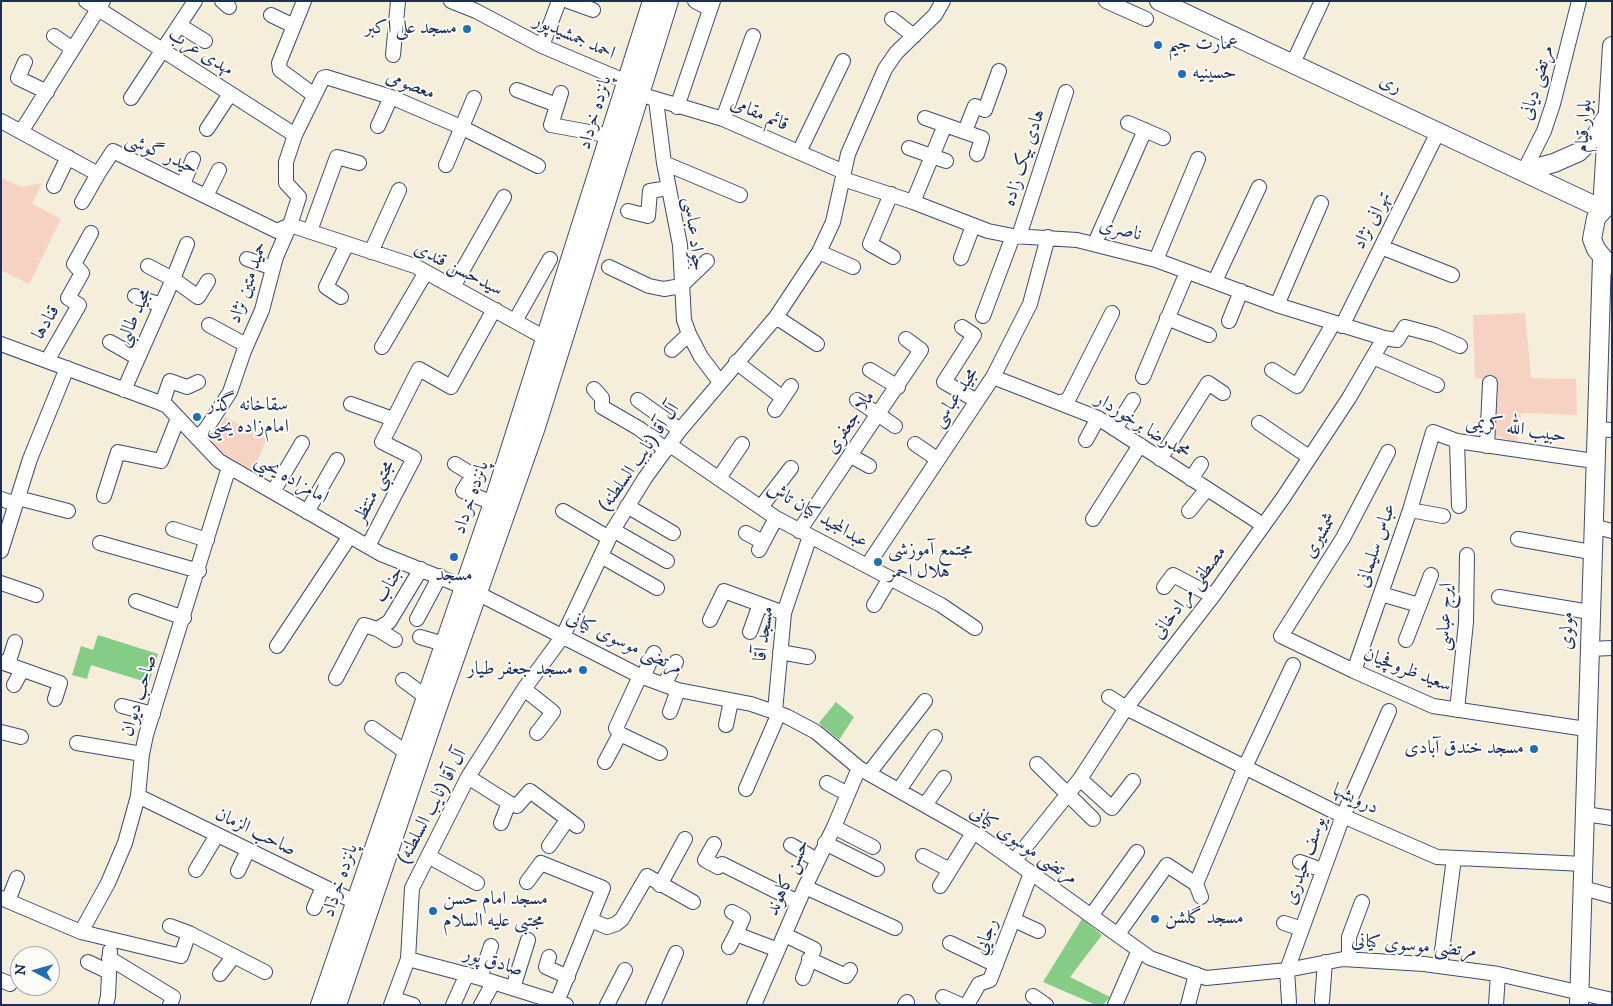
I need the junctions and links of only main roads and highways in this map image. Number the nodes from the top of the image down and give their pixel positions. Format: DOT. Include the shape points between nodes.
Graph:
graph roads {
  1 [pos="652,1"];
  2 [pos="669,1"];
  3 [pos="1159,1"];
  4 [pos="1187,1"];
  5 [pos="1198,20"];
  6 [pos="1612,46"];
  7 [pos="633,88"];
  8 [pos="1609,119"];
  9 [pos="1524,171"];
  10 [pos="1607,205"];
  11 [pos="1607,262"];
  12 [pos="1612,295"];
  13 [pos="1599,310"];
  14 [pos="1605,365"];
  15 [pos="533,407"];
  16 [pos="1604,429"];
  17 [pos="470,590"];
  18 [pos="404,783"];
  19 [pos="1579,999"];
  20 [pos="320,1005"];
  21 [pos="337,1005"];
  1 -- 7 [label="main road, پانزده خرداد"];
  2 -- 7 [label="main road, پانزده خرداد"];
  3 -- 5 [label="main road, ری"];
  4 -- 5 [label="main road"];
  5 -- 9 [label="main road, ری"];
  6 -- 8 [label="main road, بلوار قیام"];
  7 -- 15 [label="main road, پانزده خرداد"];
  7 -- 15 [label="main road, پانزده خرداد" via="611,136 547,339"];
  8 -- 9 [label="main road" via="1579,152"];
  8 -- 10 [label="main road, بلوار قیام"];
  9 -- 10 [label="main road, ری"];
  10 -- 11 [label="main road, بلوار قیام" via="1596,218 1592,239"];
  11 -- 13 [label="main road, مولوی"];
  12 -- 13 [label="main road"];
  13 -- 14 [label="main road, مولوی"];
  14 -- 16 [label="main road, مولوی"];
  15 -- 17 [label="main road, پانزده خرداد"];
  15 -- 17 [label="main road, پانزده خرداد" via="493,502"];
  16 -- 19 [label="main road, مولوی" via="1594,461"];
  17 -- 18 [label="main road, پانزده خرداد"];
  17 -- 18 [label="main road, پانزده خرداد" via="444,644 407,752"];
  18 -- 20 [label="main road, پانزده خرداد"];
  18 -- 21 [label="main road, پانزده خرداد"];
}
